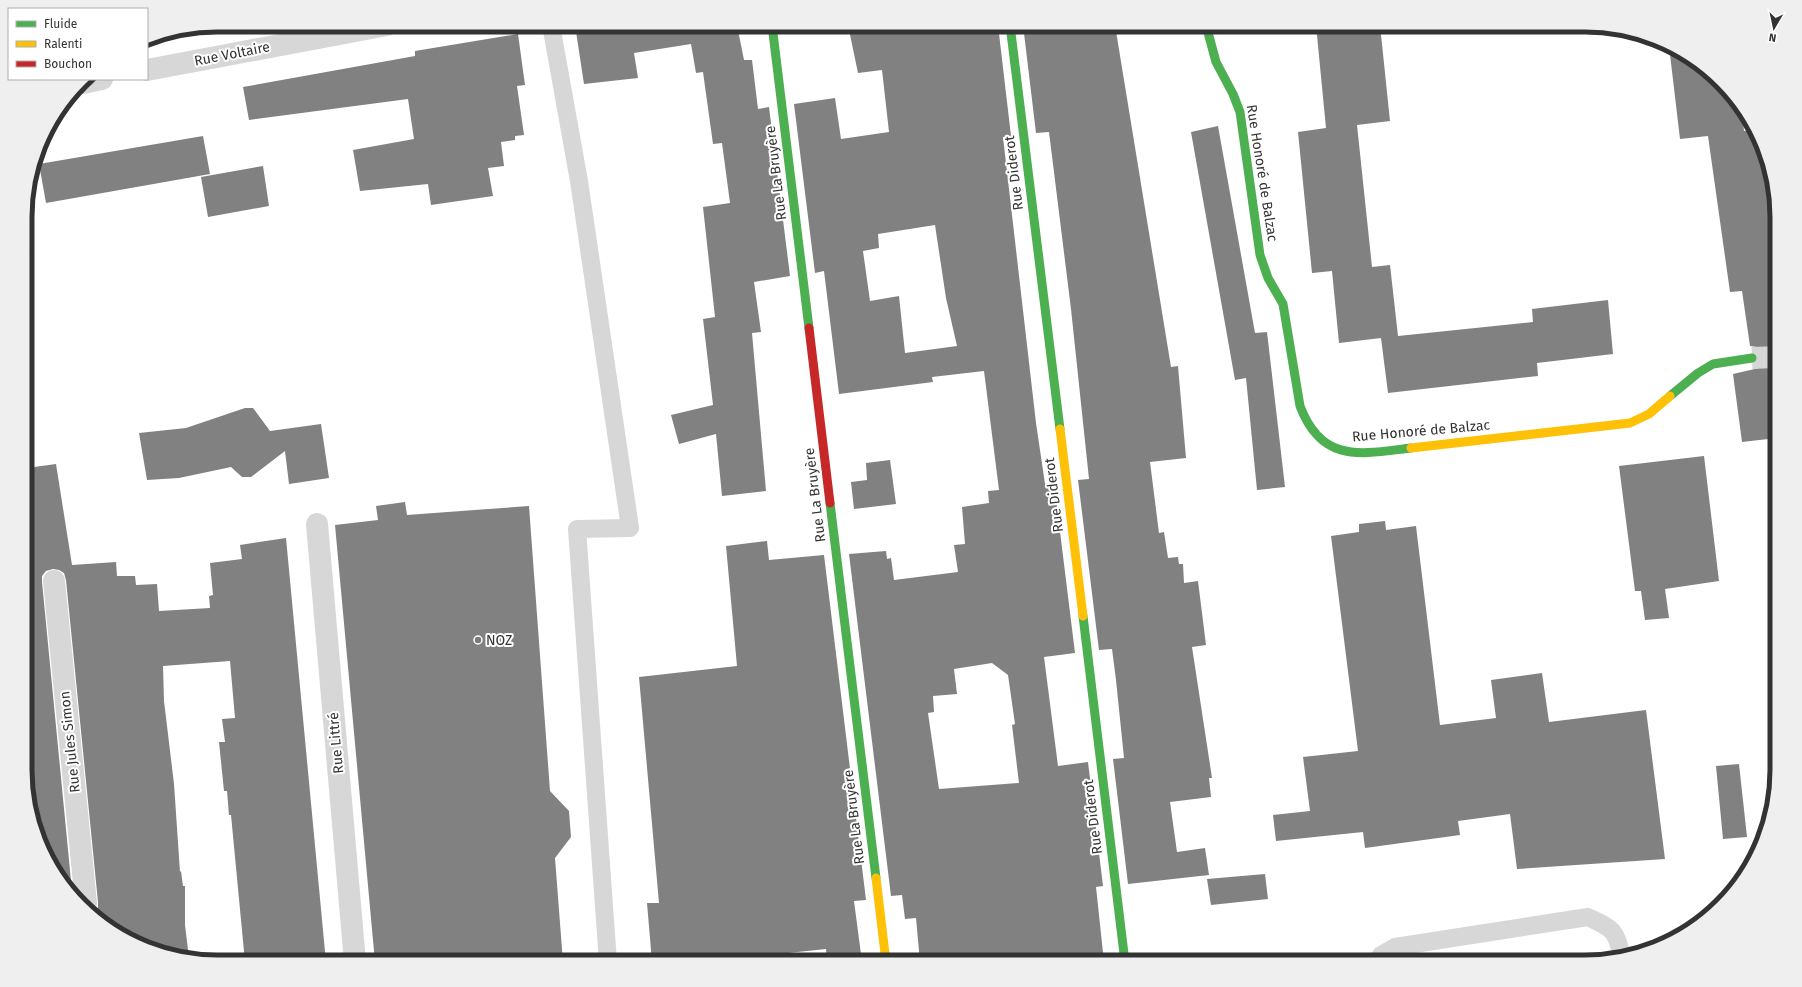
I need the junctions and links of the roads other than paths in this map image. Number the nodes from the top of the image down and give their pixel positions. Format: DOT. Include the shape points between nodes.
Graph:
graph roads {
  1 [pos="350,32"];
  2 [pos="552,32"];
  3 [pos="773,32"];
  4 [pos="1011,32"];
  5 [pos="1208,32"];
  6 [pos="148,70"];
  7 [pos="1752,358"];
  8 [pos="317,524"];
  9 [pos="54,581"];
  10 [pos="86,901"];
  11 [pos="1620,951"];
  12 [pos="354,955"];
  13 [pos="607,955"];
  14 [pos="885,955"];
  15 [pos="1124,955"];
  16 [pos="1381,955"];
  1 -- 6 [label="street, Rue Voltaire"];
  2 -- 13 [label="lane" via="579,181 630,528 576,529"];
  3 -- 14 [label="street, Rue La Bruyère"];
  4 -- 15 [label="street, Rue Diderot"];
  5 -- 7 [label="street, Rue Honoré de Balzac" via="1218,66 1236,97 1240,112 1260,255 1268,278 1283,304 1300,406 1310,428 1327,445 1360,454 1630,423 1650,414 1698,373 1713,364"];
  8 -- 12 [label="street, Rue Littré"];
  9 -- 10 [label="street, Rue Jules Simon"];
  11 -- 16 [label="lane" via="1618,937 1608,927 1588,917 1395,947"];
}
